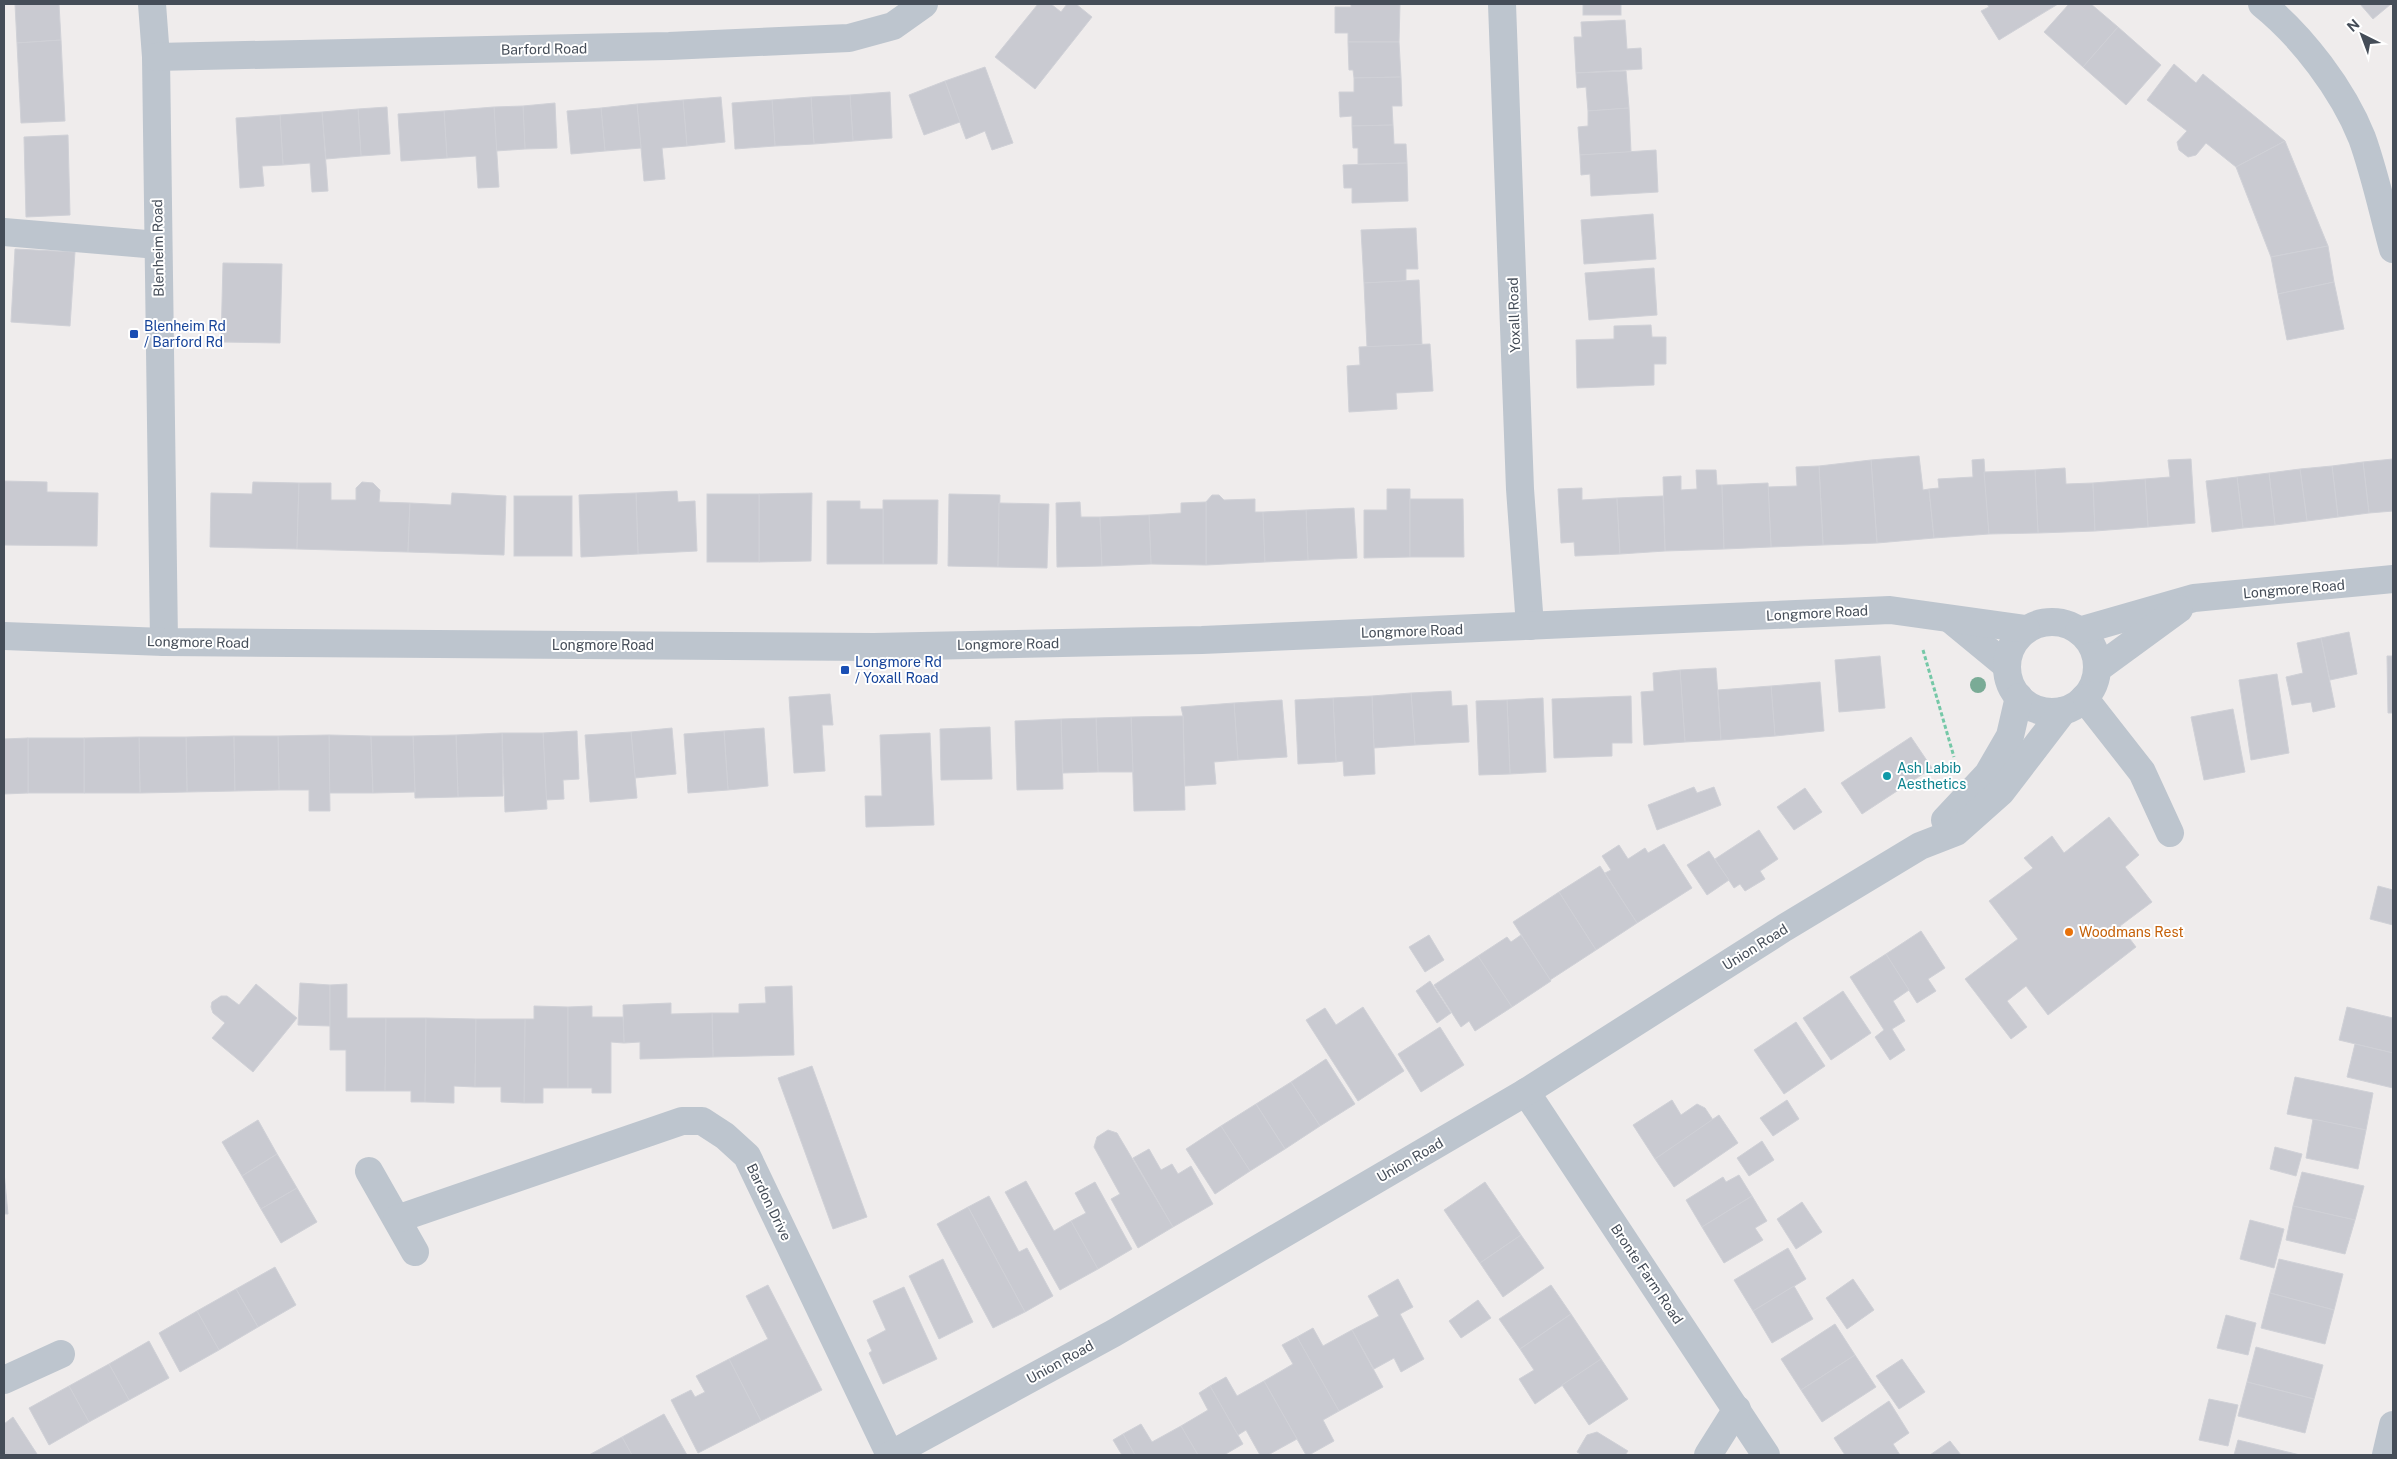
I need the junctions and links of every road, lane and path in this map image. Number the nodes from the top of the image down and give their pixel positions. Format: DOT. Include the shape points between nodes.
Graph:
graph roads {
  1 [pos="152,4"];
  2 [pos="924,4"];
  3 [pos="1502,4"];
  4 [pos="2262,4"];
  5 [pos="156,57"];
  6 [pos="4,232"];
  7 [pos="158,245"];
  8 [pos="2393,249"];
  9 [pos="2393,579"];
  10 [pos="2194,598"];
  11 [pos="1912,613"];
  12 [pos="1950,619"];
  13 [pos="1530,626"];
  14 [pos="2026,630"];
  15 [pos="2079,631"];
  16 [pos="4,636"];
  17 [pos="164,642"];
  18 [pos="2007,666"];
  19 [pos="2098,668"];
  20 [pos="2019,697"];
  21 [pos="2073,704"];
  22 [pos="1966,799"];
  23 [pos="2170,833"];
  24 [pos="1920,846"];
  25 [pos="1526,1092"];
  26 [pos="369,1171"];
  27 [pos="397,1219"];
  28 [pos="415,1252"];
  29 [pos="62,1354"];
  30 [pos="4,1380"];
  31 [pos="1737,1409"];
  32 [pos="2393,1425"];
  33 [pos="890,1455"];
  34 [pos="1708,1455"];
  35 [pos="1766,1455"];
  36 [pos="2386,1455"];
  1 -- 5 [label="street, Blenheim Road"];
  2 -- 5 [label="street, Barford Road" via="893,26 849,38 669,46"];
  3 -- 13 [label="street, Yoxall Road" via="1520,488"];
  4 -- 8 [label="street" via="2310,52 2338,91 2361,138"];
  5 -- 7 [label="street, Blenheim Road"];
  6 -- 7 [label="street"];
  7 -- 17 [label="street, Blenheim Road"];
  9 -- 10 [label="street, Longmore Road"];
  10 -- 15 [label="street, Longmore Road"];
  10 -- 19 [label="street"];
  11 -- 12 [label="street, Longmore Road"];
  11 -- 13 [label="street, Longmore Road" via="1890,610"];
  11 -- 22 [label="path"];
  12 -- 14 [label="street, Longmore Road"];
  12 -- 18 [label="street"];
  13 -- 17 [label="street, Longmore Road" via="1202,640 874,647"];
  14 -- 15 [label="street" via="2036,624 2059,622"];
  14 -- 18 [label="street" via="2010,650"];
  15 -- 19 [label="street" via="2093,648"];
  16 -- 17 [label="street, Longmore Road"];
  18 -- 20 [label="street" via="2010,683"];
  19 -- 21 [label="street" via="2092,688"];
  20 -- 21 [label="street" via="2029,706 2045,712"];
  20 -- 22 [label="street, Union Road" via="2010,736 1988,774"];
  21 -- 23 [label="street" via="2142,772"];
  21 -- 24 [label="street, Union Road" via="2001,792 1956,832"];
  22 -- 24 [label="street, Union Road"];
  24 -- 25 [label="street, Union Road"];
  25 -- 31 [label="street, Bronte Farm Road"];
  25 -- 33 [label="street, Union Road" via="1114,1333"];
  26 -- 27 [label="street"];
  27 -- 28 [label="street"];
  27 -- 33 [label="street, Bardon Drive" via="682,1121 702,1121 747,1156"];
  29 -- 30 [label="street"];
  31 -- 34 [label="street"];
  31 -- 35 [label="street, Bronte Farm Road"];
  32 -- 36 [label="street"];
}
